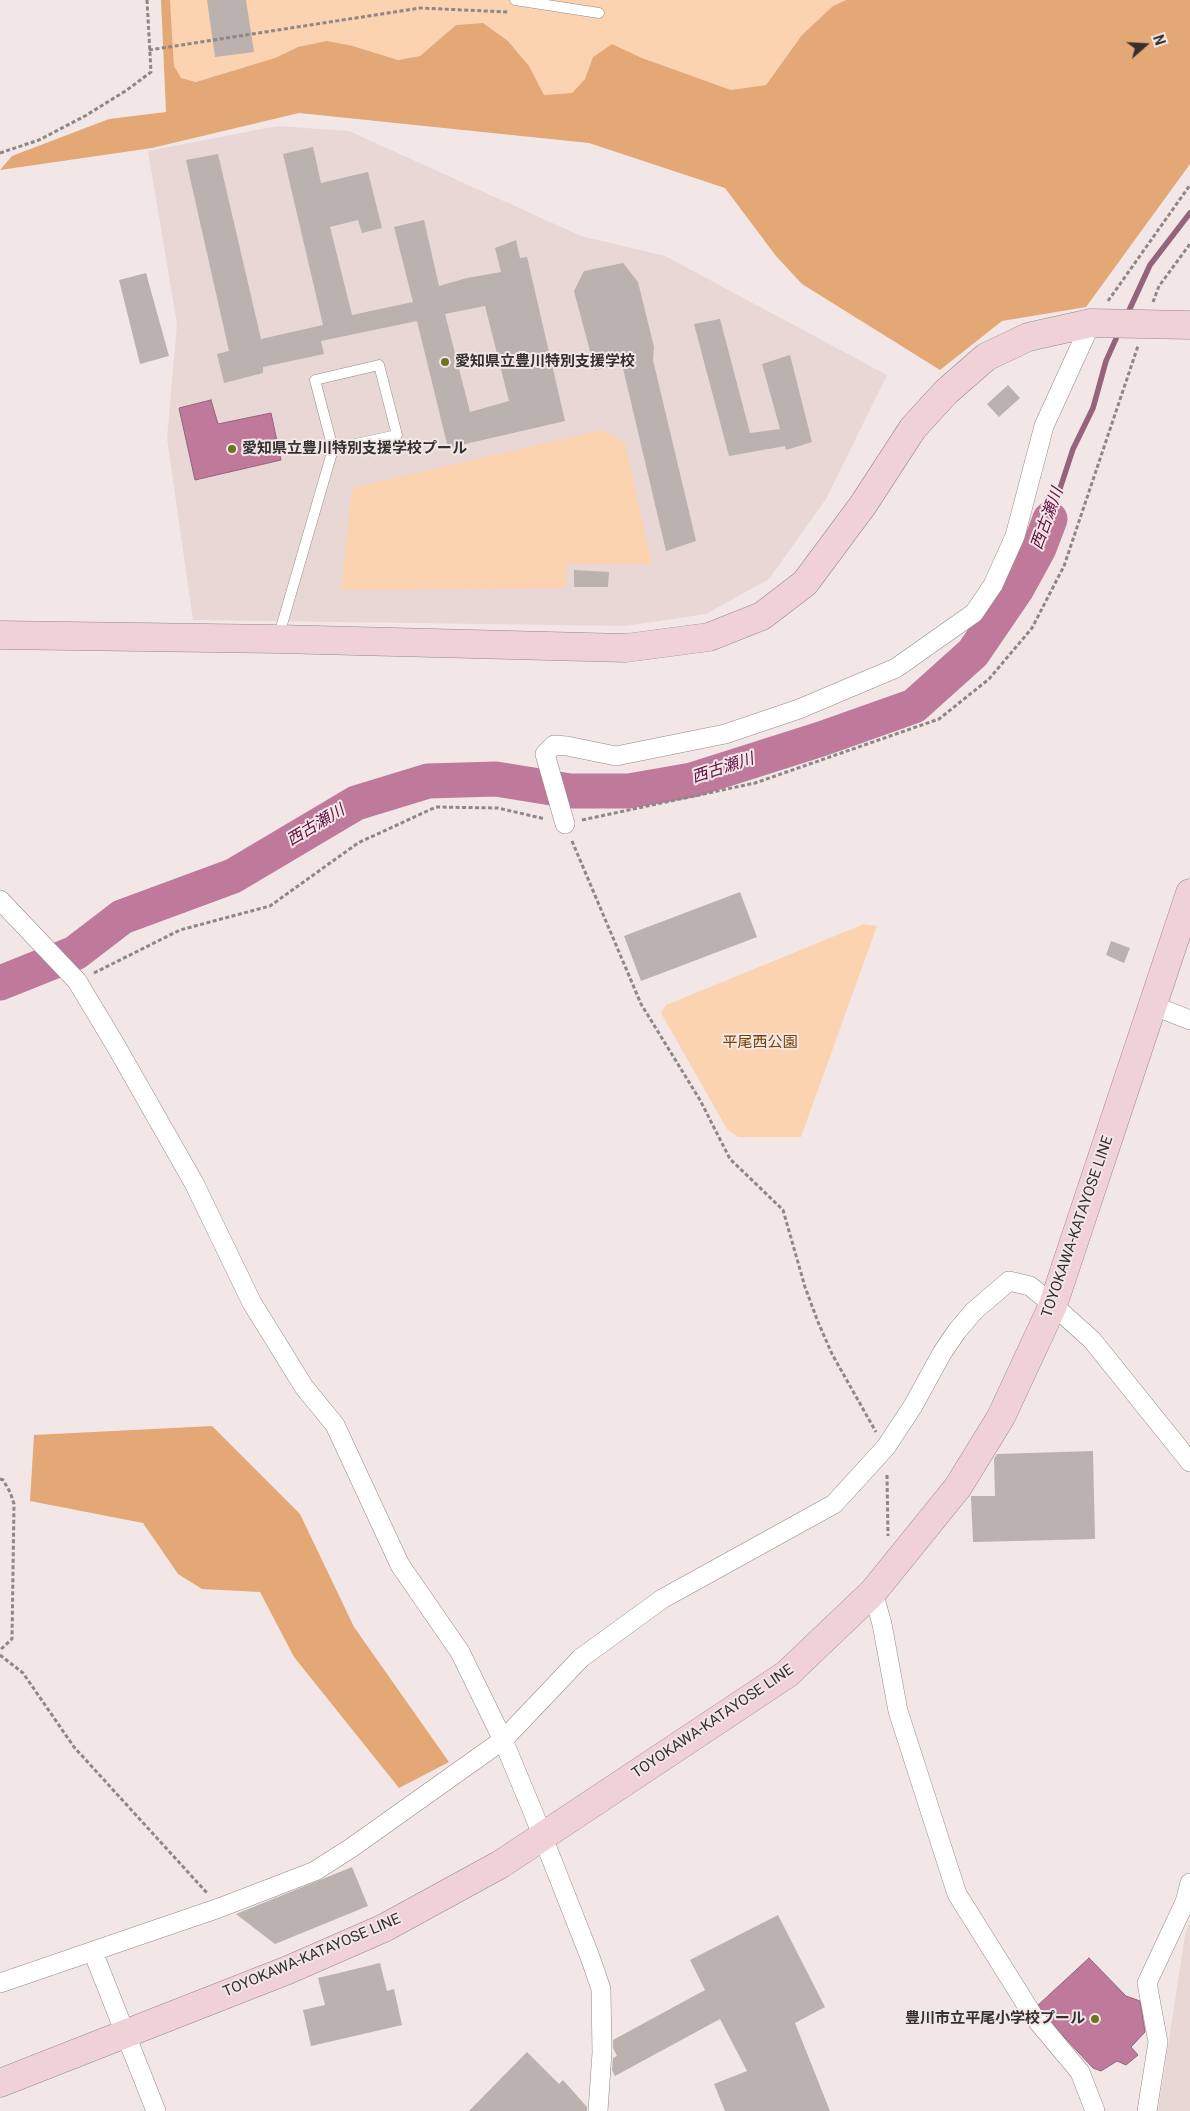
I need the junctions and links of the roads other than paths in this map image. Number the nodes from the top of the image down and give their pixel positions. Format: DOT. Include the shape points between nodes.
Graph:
graph roads {
  1 [pos="515,0"];
  2 [pos="599,13"];
  3 [pos="1099,324"];
  4 [pos="1190,325"];
  5 [pos="333,449"];
  6 [pos="0,634"];
  7 [pos="278,638"];
  8 [pos="565,824"];
  9 [pos="1190,893"];
  10 [pos="0,900"];
  11 [pos="1152,1005"];
  12 [pos="1190,1020"];
  13 [pos="1053,1304"];
  14 [pos="1190,1462"];
  15 [pos="873,1592"];
  16 [pos="503,1740"];
  17 [pos="543,1837"];
  18 [pos="1190,1883"];
  19 [pos="93,1952"];
  20 [pos="0,1983"];
  21 [pos="126,2032"];
  22 [pos="0,2083"];
  23 [pos="156,2111"];
  24 [pos="598,2111"];
  25 [pos="1095,2111"];
  26 [pos="1147,2111"];
  1 -- 2 [label="lane"];
  3 -- 4 [label="main road"];
  3 -- 7 [label="main road" via="1028,336 986,356 913,428 863,505 805,583 762,616 718,634 626,648"];
  3 -- 8 [label="street" via="1044,426 1015,536 974,614 896,668 799,709 725,734 616,756 554,745 545,754"];
  5 -- 5 [label="lane" via="314,380 379,365 397,435"];
  5 -- 7 [label="lane"];
  6 -- 7 [label="main road"];
  9 -- 11 [label="main road, TOYOKAWA-KATAYOSE LINE"];
  10 -- 16 [label="street" via="77,981 116,1046 190,1175 252,1303 304,1387 335,1425 400,1566 460,1652"];
  11 -- 12 [label="street"];
  11 -- 13 [label="main road, TOYOKAWA-KATAYOSE LINE"];
  13 -- 14 [label="street" via="1092,1340"];
  13 -- 15 [label="main road, TOYOKAWA-KATAYOSE LINE" via="1001,1416 958,1487"];
  13 -- 16 [label="street" via="1030,1286 1009,1281 974,1311 957,1331 886,1447 834,1504 662,1599 581,1658"];
  15 -- 17 [label="main road, TOYOKAWA-KATAYOSE LINE" via="787,1674"];
  15 -- 25 [label="street" via="898,1711 957,1894 1034,2018 1080,2072"];
  16 -- 17 [label="street"];
  16 -- 19 [label="street" via="352,1848 315,1870"];
  17 -- 21 [label="main road, TOYOKAWA-KATAYOSE LINE" via="384,1928 288,1970"];
  17 -- 24 [label="street" via="600,1989 602,2053"];
  18 -- 26 [label="street" via="1185,1902 1147,1983 1158,2042"];
  19 -- 20 [label="street"];
  19 -- 21 [label="street"];
  21 -- 22 [label="main road, TOYOKAWA-KATAYOSE LINE"];
  21 -- 23 [label="street"];
}
